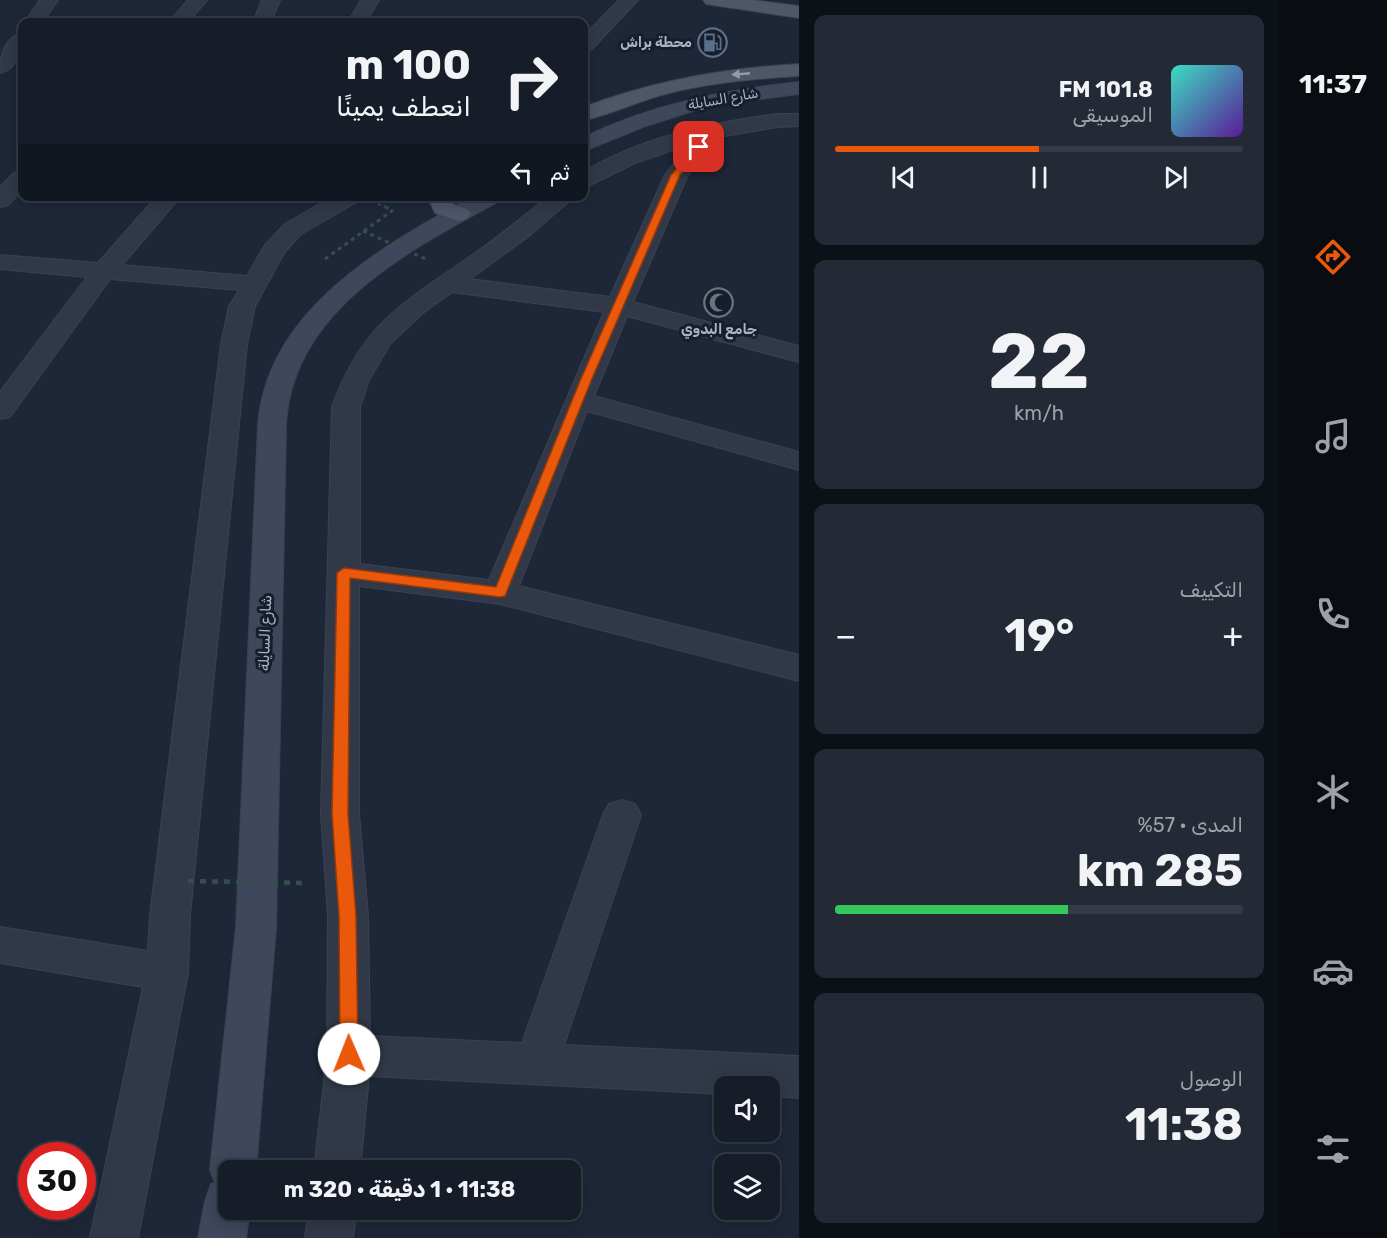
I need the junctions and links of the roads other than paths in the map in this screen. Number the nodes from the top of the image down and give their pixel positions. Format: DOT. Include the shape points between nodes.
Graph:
graph roads {
  1 [pos="49,0"];
  2 [pos="198,0"];
  3 [pos="271,0"];
  4 [pos="370,0"];
  5 [pos="629,0"];
  6 [pos="790,0"];
  7 [pos="722,1"];
  8 [pos="799,1"];
  9 [pos="799,12"];
  10 [pos="37,18"];
  11 [pos="182,18"];
  12 [pos="264,18"];
  13 [pos="359,18"];
  14 [pos="0,35"];
  15 [pos="18,37"];
  16 [pos="588,42"];
  17 [pos="18,43"];
  18 [pos="0,67"];
  19 [pos="799,70"];
  20 [pos="799,88"];
  21 [pos="799,108"];
  22 [pos="588,112"];
  23 [pos="652,117"];
  24 [pos="799,120"];
  25 [pos="711,133"];
  26 [pos="588,144"];
  27 [pos="588,180"];
  28 [pos="18,182"];
  29 [pos="0,200"];
  30 [pos="166,201"];
  31 [pos="342,201"];
  32 [pos="467,201"];
  33 [pos="556,201"];
  34 [pos="448,205"];
  35 [pos="0,262"];
  36 [pos="104,272"];
  37 [pos="439,272"];
  38 [pos="255,284"];
  39 [pos="618,306"];
  40 [pos="799,354"];
  41 [pos="578,400"];
  42 [pos="0,411"];
  43 [pos="799,461"];
  44 [pos="344,573"];
  45 [pos="500,592"];
  46 [pos="799,668"];
  47 [pos="622,815"];
  48 [pos="0,945"];
  49 [pos="167,973"];
  50 [pos="349,1054"];
  51 [pos="536,1064"];
  52 [pos="799,1077"];
  53 [pos="234,1160"];
  54 [pos="338,1160"];
  55 [pos="225,1220"];
  56 [pos="331,1220"];
  57 [pos="114,1238"];
  58 [pos="222,1238"];
  59 [pos="329,1238"];
  1 -- 10 [label="street"];
  2 -- 11 [label="street"];
  3 -- 12 [label="street"];
  4 -- 13 [label="street"];
  5 -- 16 [label="street"];
  6 -- 8 [label="main road"];
  7 -- 9 [label="main road"];
  14 -- 15 [label="street"];
  17 -- 18 [label="street"];
  19 -- 22 [label="main road, one-way" via="717,76"];
  20 -- 23 [label="main road, شارع السايلة" via="710,100"];
  21 -- 23 [label="main road" via="748,108 688,117"];
  23 -- 26 [label="main road, شارع السايلة"];
  24 -- 25 [label="street" via="751,123"];
  25 -- 27 [label="street" via="620,161"];
  25 -- 39 [label="street" via="676,175"];
  28 -- 29 [label="street"];
  30 -- 36 [label="street"];
  31 -- 38 [label="street" via="293,229 274,250"];
  32 -- 34 [label="main road, شارع السايلة"];
  33 -- 37 [label="street"];
  34 -- 53 [label="main road, شارع السايلة" via="363,274 302,339 288,362 273,412 256,927"];
  35 -- 36 [label="street"];
  36 -- 38 [label="street"];
  36 -- 42 [label="street"];
  37 -- 39 [label="street"];
  37 -- 44 [label="street" via="368,353 351,388 346,406"];
  38 -- 49 [label="street" via="242,306 234,344 170,915"];
  39 -- 40 [label="street"];
  39 -- 41 [label="street"];
  41 -- 43 [label="street"];
  41 -- 45 [label="street"];
  44 -- 45 [label="street"];
  44 -- 50 [label="street" via="340,814 348,916"];
  45 -- 46 [label="street"];
  47 -- 51 [label="street"];
  48 -- 49 [label="street"];
  49 -- 57 [label="street"];
  50 -- 51 [label="street"];
  50 -- 54 [label="street"];
  51 -- 52 [label="street"];
  55 -- 58 [label="main road"];
  56 -- 59 [label="street"];
}
